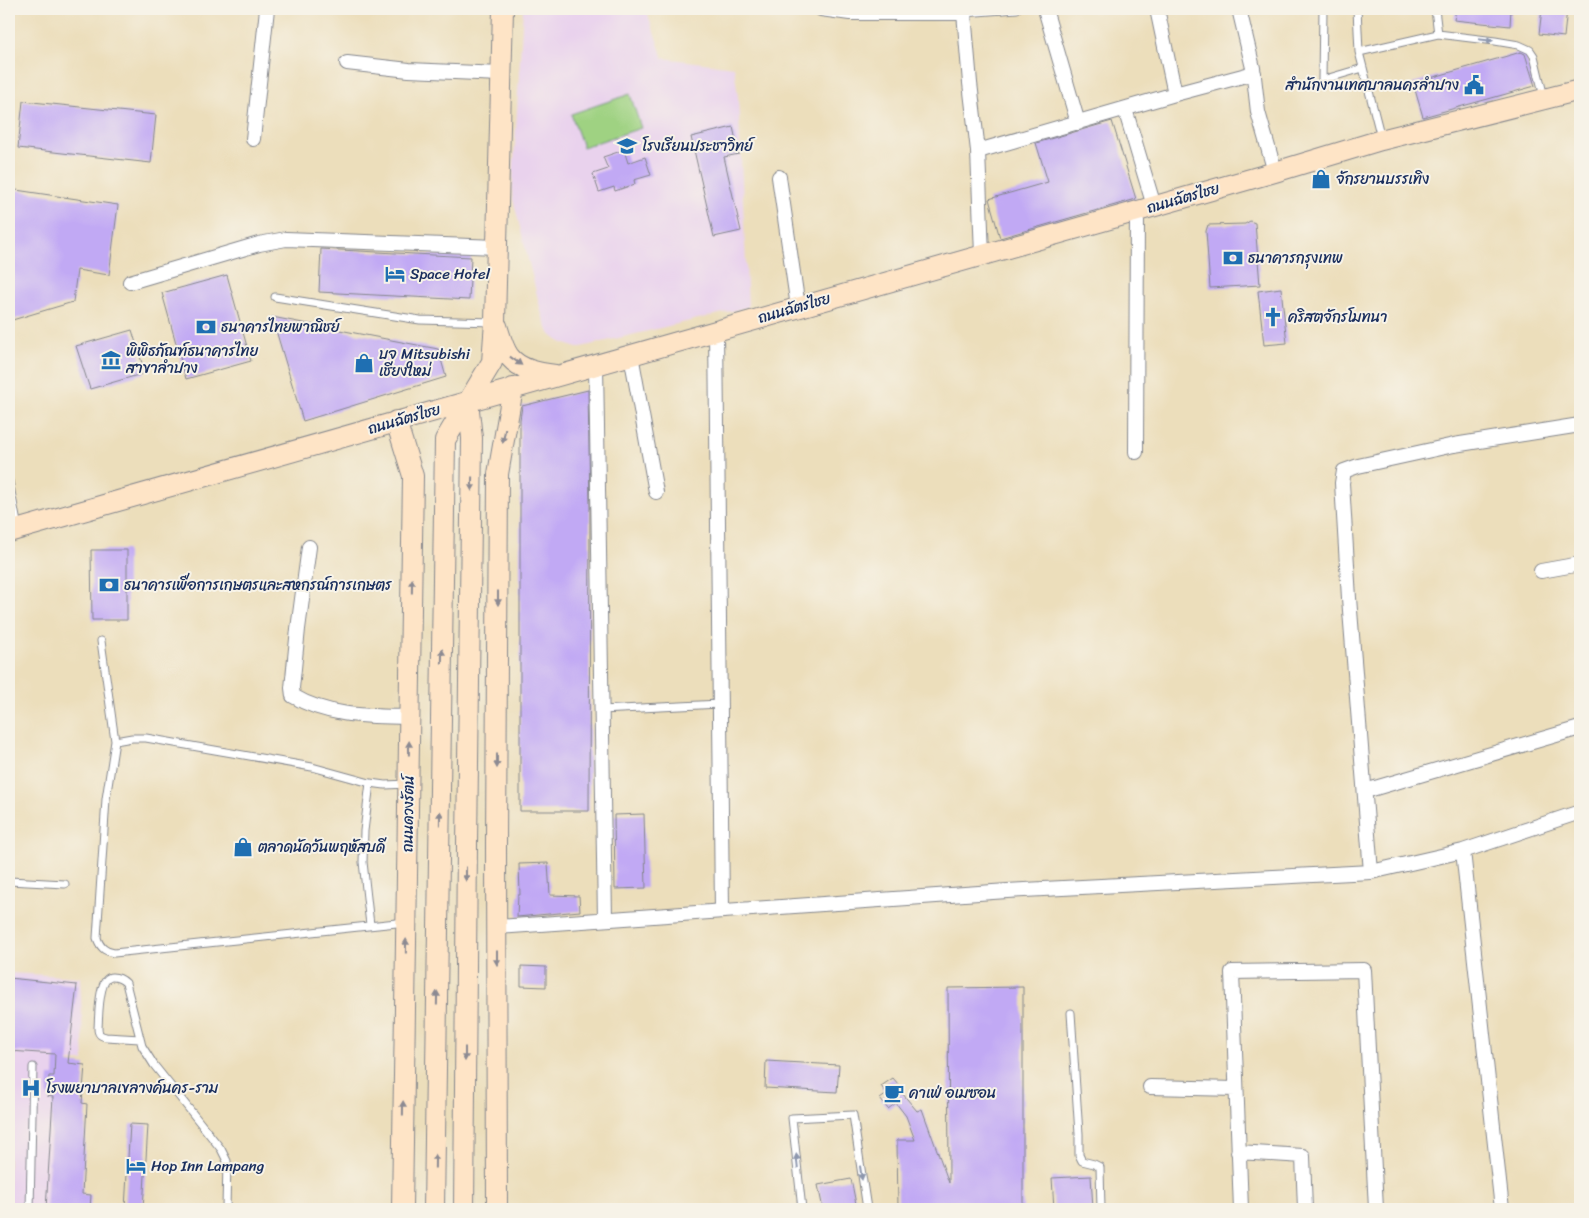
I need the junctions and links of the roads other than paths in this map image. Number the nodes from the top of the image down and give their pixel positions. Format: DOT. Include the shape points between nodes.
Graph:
graph roads {
  1 [pos="267,9"];
  2 [pos="503,9"];
  3 [pos="821,9"];
  4 [pos="1017,9"];
  5 [pos="1045,9"];
  6 [pos="1157,9"];
  7 [pos="1239,9"];
  8 [pos="1323,9"];
  9 [pos="1358,9"];
  10 [pos="1435,9"];
  11 [pos="964,14"];
  12 [pos="1438,34"];
  13 [pos="1359,52"];
  14 [pos="348,63"];
  15 [pos="1363,68"];
  16 [pos="1254,73"];
  17 [pos="500,74"];
  18 [pos="1580,90"];
  19 [pos="1175,94"];
  20 [pos="1544,100"];
  21 [pos="1125,109"];
  22 [pos="1078,123"];
  23 [pos="253,139"];
  24 [pos="1381,140"];
  25 [pos="978,151"];
  26 [pos="1275,172"];
  27 [pos="779,177"];
  28 [pos="1146,209"];
  29 [pos="497,247"];
  30 [pos="982,255"];
  31 [pos="130,282"];
  32 [pos="275,297"];
  33 [pos="798,307"];
  34 [pos="495,322"];
  35 [pos="716,330"];
  36 [pos="631,355"];
  37 [pos="596,365"];
  38 [pos="558,375"];
  39 [pos="512,388"];
  40 [pos="468,401"];
  41 [pos="396,421"];
  42 [pos="1580,425"];
  43 [pos="1136,452"];
  44 [pos="9,481"];
  45 [pos="656,492"];
  46 [pos="14,530"];
  47 [pos="309,547"];
  48 [pos="1580,564"];
  49 [pos="1541,571"];
  50 [pos="101,641"];
  51 [pos="720,704"];
  52 [pos="601,710"];
  53 [pos="409,717"];
  54 [pos="1580,728"];
  55 [pos="115,741"];
  56 [pos="370,783"];
  57 [pos="408,784"];
  58 [pos="1365,791"];
  59 [pos="1580,812"];
  60 [pos="408,843"];
  61 [pos="439,844"];
  62 [pos="467,844"];
  63 [pos="496,845"];
  64 [pos="1463,851"];
  65 [pos="1371,872"];
  66 [pos="9,881"];
  67 [pos="65,884"];
  68 [pos="722,911"];
  69 [pos="604,919"];
  70 [pos="406,922"];
  71 [pos="370,926"];
  72 [pos="497,927"];
  73 [pos="1071,1013"];
  74 [pos="140,1038"];
  75 [pos="33,1067"];
  76 [pos="1150,1087"];
  77 [pos="1236,1089"];
  78 [pos="1238,1152"];
  79 [pos="30,1209"];
  80 [pos="226,1209"];
  81 [pos="402,1209"];
  82 [pos="434,1209"];
  83 [pos="464,1209"];
  84 [pos="497,1209"];
  85 [pos="802,1209"];
  86 [pos="866,1209"];
  87 [pos="1101,1209"];
  88 [pos="1241,1209"];
  89 [pos="1305,1209"];
  90 [pos="1376,1209"];
  91 [pos="1502,1209"];
  1 -- 23 [label="street"];
  2 -- 17 [label="main road"];
  3 -- 11 [label="street" via="850,13"];
  4 -- 11 [label="lane"];
  5 -- 22 [label="street"];
  6 -- 19 [label="street"];
  7 -- 16 [label="street"];
  8 -- 15 [label="lane" via="1322,80"];
  9 -- 13 [label="lane"];
  10 -- 12 [label="lane"];
  11 -- 25 [label="street"];
  12 -- 13 [label="lane"];
  12 -- 20 [label="lane, one-way" via="1519,45 1530,50"];
  13 -- 15 [label="lane"];
  14 -- 17 [label="street" via="409,70"];
  15 -- 24 [label="lane"];
  16 -- 19 [label="street"];
  16 -- 26 [label="street" via="1258,112"];
  17 -- 29 [label="main road"];
  18 -- 20 [label="main road, ถนนฉัตรไชย"];
  19 -- 21 [label="street"];
  20 -- 24 [label="main road, ถนนฉัตรไชย"];
  21 -- 22 [label="street"];
  21 -- 28 [label="street"];
  22 -- 25 [label="street"];
  24 -- 26 [label="main road, ถนนฉัตรไชย"];
  25 -- 30 [label="street"];
  26 -- 28 [label="main road, ถนนฉัตรไชย"];
  27 -- 33 [label="street"];
  28 -- 30 [label="main road, ถนนฉัตรไชย"];
  28 -- 43 [label="street"];
  29 -- 31 [label="street" via="286,239"];
  29 -- 34 [label="main road"];
  30 -- 33 [label="main road, ถนนฉัตรไชย"];
  32 -- 34 [label="lane" via="420,320"];
  33 -- 35 [label="main road, ถนนฉัตรไชย"];
  34 -- 38 [label="main road, one-way" via="509,356 538,373"];
  34 -- 40 [label="main road" via="492,362"];
  35 -- 36 [label="main road, ถนนฉัตรไชย"];
  35 -- 51 [label="street"];
  36 -- 37 [label="main road, ถนนฉัตรไชย"];
  36 -- 45 [label="street"];
  37 -- 38 [label="main road, ถนนฉัตรไชย"];
  37 -- 52 [label="street"];
  38 -- 39 [label="main road, ถนนฉัตรไชย"];
  39 -- 40 [label="main road, ถนนฉัตรไชย"];
  39 -- 63 [label="main road, one-way" via="498,474"];
  40 -- 41 [label="main road, ถนนฉัตรไชย"];
  61 -- 40 [label="main road, one-way" via="445,440"];
  40 -- 62 [label="main road, one-way" via="472,438"];
  41 -- 46 [label="main road, ถนนฉัตรไชย"];
  53 -- 41 [label="main road, ถนนดวงรัตน์, one-way" via="413,476"];
  42 -- 58 [label="street" via="1454,445 1344,471 1349,598"];
  44 -- 46 [label="lane"];
  47 -- 53 [label="street" via="293,696 323,709 344,713"];
  48 -- 49 [label="street"];
  50 -- 55 [label="lane"];
  51 -- 52 [label="lane"];
  51 -- 68 [label="street"];
  52 -- 69 [label="street"];
  57 -- 53 [label="main road, ถนนดวงรัตน์, one-way"];
  54 -- 58 [label="street"];
  55 -- 56 [label="lane" via="146,738 312,767"];
  55 -- 71 [label="lane" via="106,799 97,938 100,946 114,952"];
  56 -- 57 [label="lane"];
  56 -- 71 [label="lane" via="363,862"];
  57 -- 60 [label="main road, ถนนดวงรัตน์"];
  58 -- 65 [label="street"];
  59 -- 64 [label="street"];
  60 -- 61 [label="main road"];
  60 -- 70 [label="main road, ถนนดวงรัตน์"];
  61 -- 62 [label="main road"];
  82 -- 61 [label="main road, one-way"];
  62 -- 63 [label="main road"];
  62 -- 83 [label="main road, one-way"];
  63 -- 72 [label="main road"];
  64 -- 65 [label="street"];
  64 -- 91 [label="street"];
  65 -- 68 [label="street" via="1007,891"];
  66 -- 67 [label="lane"];
  68 -- 69 [label="street"];
  69 -- 72 [label="street"];
  70 -- 71 [label="lane"];
  81 -- 70 [label="main road, ถนนดวงรัตน์, one-way"];
  72 -- 84 [label="main road, one-way"];
  73 -- 87 [label="lane" via="1079,1155 1082,1161 1100,1167"];
  74 -- 74 [label="lane" via="126,984 119,978 106,978 102,988 99,1033 106,1037"];
  74 -- 80 [label="lane" via="154,1065 221,1150 226,1161"];
  75 -- 79 [label="lane"];
  76 -- 77 [label="street"];
  77 -- 78 [label="street"];
  77 -- 90 [label="street" via="1232,972 1364,970"];
  78 -- 88 [label="street"];
  78 -- 89 [label="street" via="1303,1156"];
  85 -- 86 [label="lane, one-way" via="792,1118 853,1115"];
}
